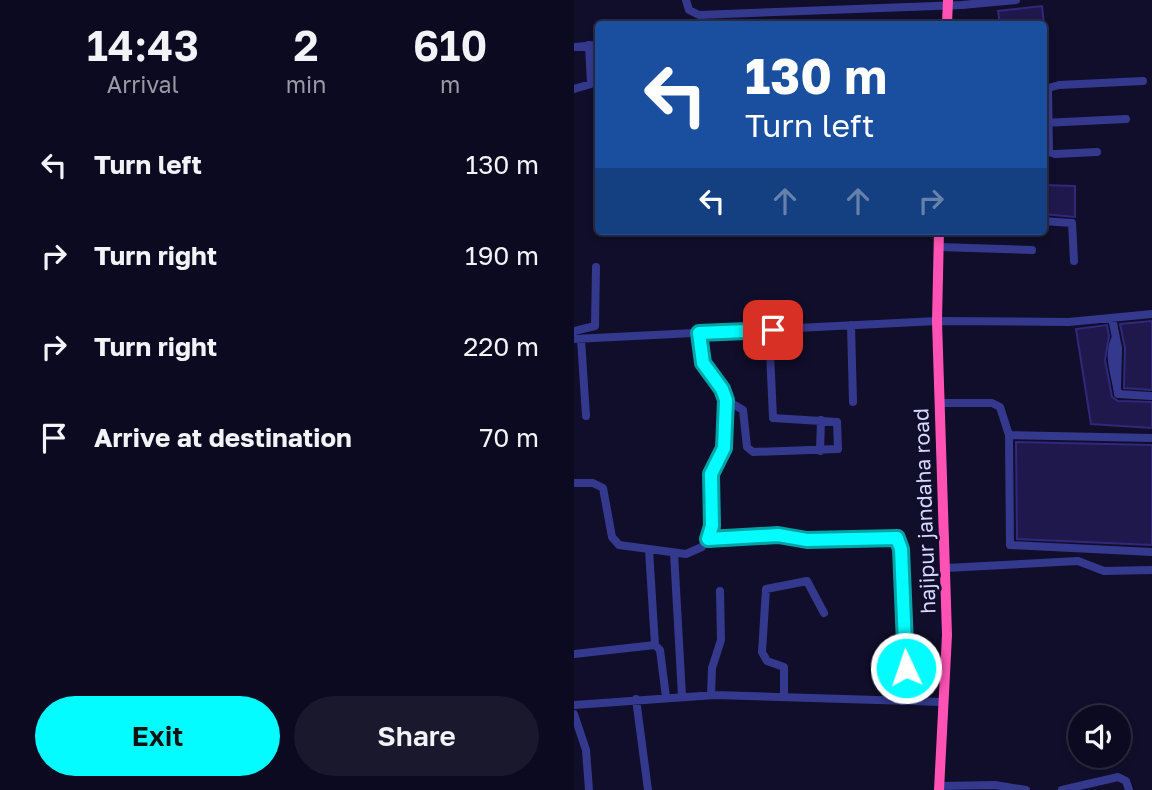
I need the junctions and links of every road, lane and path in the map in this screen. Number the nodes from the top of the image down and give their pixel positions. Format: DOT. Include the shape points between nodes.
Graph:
graph roads {
  1 [pos="686,0"];
  2 [pos="1016,0"];
  3 [pos="947,2"];
  4 [pos="857,4"];
  5 [pos="693,14"];
  6 [pos="689,21"];
  7 [pos="947,21"];
  8 [pos="594,45"];
  9 [pos="574,47"];
  10 [pos="1143,81"];
  11 [pos="574,89"];
  12 [pos="1047,90"];
  13 [pos="1126,119"];
  14 [pos="1047,123"];
  15 [pos="1047,140"];
  16 [pos="1097,152"];
  17 [pos="1047,221"];
  18 [pos="939,235"];
  19 [pos="939,247"];
  20 [pos="1032,250"];
  21 [pos="1074,261"];
  22 [pos="596,267"];
  23 [pos="1152,314"];
  24 [pos="1112,318"];
  25 [pos="937,321"];
  26 [pos="851,324"];
  27 [pos="769,330"];
  28 [pos="574,331"];
  29 [pos="699,333"];
  30 [pos="578,339"];
  31 [pos="1152,396"];
  32 [pos="726,400"];
  33 [pos="853,401"];
  34 [pos="940,403"];
  35 [pos="586,416"];
  36 [pos="821,420"];
  37 [pos="1009,435"];
  38 [pos="1152,438"];
  39 [pos="820,451"];
  40 [pos="574,483"];
  41 [pos="708,539"];
  42 [pos="649,550"];
  43 [pos="1152,552"];
  44 [pos="674,553"];
  45 [pos="946,568"];
  46 [pos="1152,570"];
  47 [pos="720,591"];
  48 [pos="824,613"];
  49 [pos="655,645"];
  50 [pos="574,653"];
  51 [pos="906,668"];
  52 [pos="711,695"];
  53 [pos="783,695"];
  54 [pos="682,696"];
  55 [pos="666,697"];
  56 [pos="636,699"];
  57 [pos="943,702"];
  58 [pos="574,705"];
  59 [pos="574,714"];
  60 [pos="939,788"];
  61 [pos="1009,788"];
  62 [pos="1082,788"];
  63 [pos="589,790"];
  64 [pos="649,790"];
  65 [pos="1026,790"];
  66 [pos="1062,790"];
  67 [pos="1129,790"];
  1 -- 5 [label="street"];
  2 -- 3 [label="street"];
  3 -- 4 [label="street"];
  3 -- 7 [label="highway"];
  4 -- 5 [label="street"];
  5 -- 6 [label="street"];
  8 -- 9 [label="street"];
  8 -- 11 [label="street" via="592,84"];
  10 -- 12 [label="street" via="1052,86"];
  13 -- 14 [label="street"];
  15 -- 16 [label="street" via="1051,154"];
  17 -- 21 [label="street" via="1072,223"];
  18 -- 19 [label="highway, hajipur jandaha road"];
  19 -- 20 [label="street"];
  19 -- 25 [label="highway, hajipur jandaha road"];
  22 -- 28 [label="street" via="595,326"];
  23 -- 24 [label="street"];
  24 -- 25 [label="street" via="1019,324"];
  24 -- 31 [label="street" via="1113,380 1120,395"];
  25 -- 26 [label="street"];
  25 -- 34 [label="highway, hajipur jandaha road"];
  26 -- 27 [label="street"];
  26 -- 33 [label="street"];
  27 -- 29 [label="street"];
  27 -- 36 [label="street" via="774,418"];
  29 -- 30 [label="street"];
  29 -- 32 [label="street" via="703,363"];
  30 -- 35 [label="street"];
  32 -- 39 [label="street" via="743,410 747,447 753,452"];
  32 -- 41 [label="street" via="724,448 711,474"];
  34 -- 37 [label="street" via="997,403"];
  34 -- 45 [label="highway, hajipur jandaha road"];
  36 -- 39 [label="street"];
  36 -- 39 [label="street" via="837,422 839,446 836,451"];
  37 -- 38 [label="street"];
  37 -- 43 [label="street" via="1010,545"];
  40 -- 42 [label="street" via="593,482 603,488 615,542"];
  41 -- 44 [label="street" via="698,551"];
  41 -- 51 [label="street" via="778,535 807,540 897,538"];
  42 -- 44 [label="street"];
  42 -- 49 [label="street"];
  44 -- 54 [label="street"];
  45 -- 46 [label="street" via="1077,561 1104,570"];
  45 -- 57 [label="highway, hajipur jandaha road"];
  47 -- 52 [label="street" via="721,640 712,668"];
  48 -- 53 [label="street" via="807,581 766,589 762,652 767,661 784,667"];
  49 -- 50 [label="street"];
  49 -- 55 [label="street" via="660,650"];
  52 -- 53 [label="street"];
  52 -- 54 [label="street"];
  53 -- 57 [label="street"];
  54 -- 55 [label="street"];
  55 -- 56 [label="street"];
  56 -- 58 [label="street"];
  56 -- 64 [label="street"];
  57 -- 60 [label="highway, hajipur jandaha road"];
  59 -- 63 [label="street" via="586,750"];
  60 -- 61 [label="street"];
  61 -- 65 [label="street"];
  62 -- 66 [label="street"];
  62 -- 67 [label="street" via="1123,777"];
}
